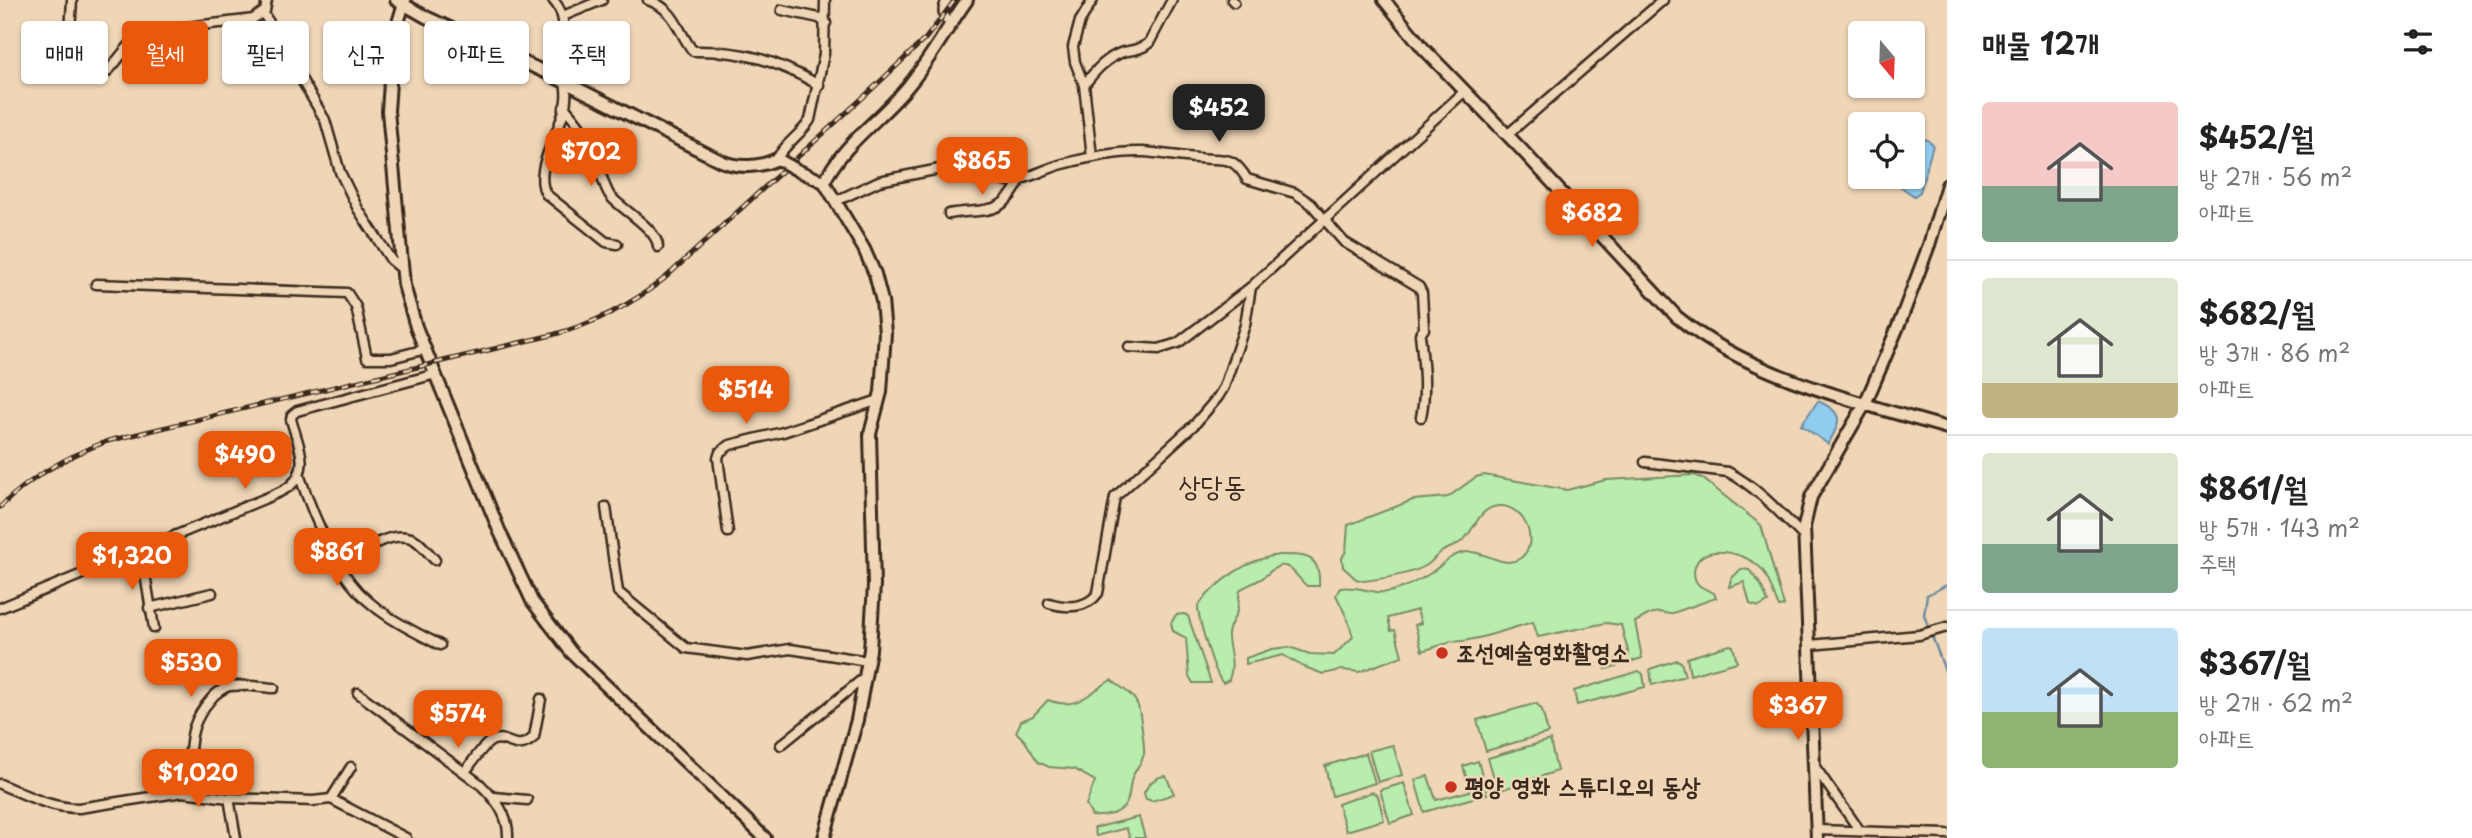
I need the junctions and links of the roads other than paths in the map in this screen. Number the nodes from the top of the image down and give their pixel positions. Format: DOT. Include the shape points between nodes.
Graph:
graph roads {
  1 [pos="72,0"];
  2 [pos="267,0"];
  3 [pos="552,0"];
  4 [pos="602,0"];
  5 [pos="648,0"];
  6 [pos="825,0"];
  7 [pos="947,0"];
  8 [pos="967,0"];
  9 [pos="1093,0"];
  10 [pos="1172,0"];
  11 [pos="1384,0"];
  12 [pos="1663,0"];
  13 [pos="402,1"];
  14 [pos="782,10"];
  15 [pos="263,13"];
  16 [pos="563,16"];
  17 [pos="564,21"];
  18 [pos="827,23"];
  19 [pos="951,25"];
  20 [pos="543,71"];
  21 [pos="565,84"];
  22 [pos="569,84"];
  23 [pos="818,85"];
  24 [pos="1084,85"];
  25 [pos="1465,91"];
  26 [pos="565,107"];
  27 [pos="1507,135"];
  28 [pos="1092,157"];
  29 [pos="779,160"];
  30 [pos="1020,180"];
  31 [pos="824,181"];
  32 [pos="1947,185"];
  33 [pos="836,201"];
  34 [pos="950,214"];
  35 [pos="1324,218"];
  36 [pos="617,244"];
  37 [pos="658,247"];
  38 [pos="402,269"];
  39 [pos="96,284"];
  40 [pos="1251,287"];
  41 [pos="1129,347"];
  42 [pos="426,349"];
  43 [pos="436,374"];
  44 [pos="879,400"];
  45 [pos="1865,404"];
  46 [pos="1421,417"];
  47 [pos="1947,428"];
  48 [pos="1646,462"];
  49 [pos="299,474"];
  50 [pos="606,507"];
  51 [pos="727,532"];
  52 [pos="1804,537"];
  53 [pos="141,550"];
  54 [pos="435,560"];
  55 [pos="339,565"];
  56 [pos="212,593"];
  57 [pos="1049,603"];
  58 [pos="0,608"];
  59 [pos="149,608"];
  60 [pos="1947,626"];
  61 [pos="154,628"];
  62 [pos="440,645"];
  63 [pos="1810,645"];
  64 [pos="868,661"];
  65 [pos="865,677"];
  66 [pos="274,688"];
  67 [pos="358,693"];
  68 [pos="541,699"];
  69 [pos="781,745"];
  70 [pos="351,767"];
  71 [pos="1815,767"];
  72 [pos="465,772"];
  73 [pos="0,784"];
  74 [pos="183,792"];
  75 [pos="494,797"];
  76 [pos="229,799"];
  77 [pos="331,799"];
  78 [pos="527,800"];
  79 [pos="1860,831"];
  80 [pos="1816,834"];
  81 [pos="1947,834"];
  82 [pos="236,838"];
  83 [pos="406,838"];
  84 [pos="508,838"];
  85 [pos="765,838"];
  86 [pos="824,838"];
  1 -- 15 [label="street" via="71,59 80,75 89,78 103,75 130,45 148,35 253,19"];
  2 -- 15 [label="street"];
  3 -- 16 [label="street"];
  4 -- 16 [label="street"];
  5 -- 23 [label="street" via="663,6 674,18 693,51 741,53 771,60"];
  6 -- 18 [label="street"];
  7 -- 19 [label="street" via="943,18"];
  8 -- 19 [label="street"];
  9 -- 24 [label="street" via="1073,47"];
  10 -- 24 [label="street" via="1149,43 1113,56"];
  11 -- 25 [label="street"];
  12 -- 27 [label="street"];
  13 -- 20 [label="street" via="426,17"];
  13 -- 38 [label="street" via="393,39 388,111"];
  14 -- 18 [label="street"];
  15 -- 38 [label="street" via="325,120 358,209 391,260"];
  16 -- 17 [label="street"];
  18 -- 23 [label="street"];
  19 -- 31 [label="street" via="908,86 836,160"];
  21 -- 26 [label="street"];
  22 -- 29 [label="street" via="732,165"];
  23 -- 29 [label="street" via="810,120 782,149"];
  24 -- 28 [label="street"];
  25 -- 27 [label="street"];
  25 -- 35 [label="street"];
  26 -- 36 [label="street" via="548,153 543,189 606,242"];
  26 -- 37 [label="street" via="593,148 609,194 655,234"];
  27 -- 45 [label="street" via="1698,335 1807,386"];
  28 -- 30 [label="street"];
  28 -- 35 [label="street" via="1145,152 1227,158 1247,179 1295,193"];
  29 -- 31 [label="street, bridge"];
  30 -- 33 [label="street" via="1008,182 955,166 879,181"];
  30 -- 34 [label="street" via="1000,206"];
  31 -- 33 [label="street"];
  32 -- 45 [label="street" via="1905,310"];
  33 -- 44 [label="street" via="864,249 882,301 885,344"];
  35 -- 40 [label="street"];
  35 -- 46 [label="street" via="1344,242 1422,293 1425,396"];
  38 -- 42 [label="street"];
  39 -- 42 [label="street" via="347,293 356,307 367,358 391,358"];
  40 -- 41 [label="street" via="1178,343 1158,349"];
  40 -- 57 [label="street" via="1245,325 1218,397 1115,497 1098,593 1079,605"];
  42 -- 43 [label="street"];
  43 -- 49 [label="street" via="297,411 292,423 302,452"];
  43 -- 85 [label="street" via="532,601 587,667"];
  44 -- 51 [label="street" via="730,445 720,452"];
  44 -- 64 [label="street" via="870,435 874,585"];
  45 -- 47 [label="street"];
  45 -- 52 [label="street" via="1811,497"];
  48 -- 52 [label="street" via="1728,472"];
  49 -- 53 [label="street" via="292,485 271,496"];
  49 -- 55 [label="street"];
  50 -- 64 [label="street" via="618,592 686,648 747,656 790,649"];
  52 -- 63 [label="street"];
  53 -- 58 [label="street"];
  53 -- 59 [label="street"];
  54 -- 55 [label="street" via="417,542 400,536"];
  55 -- 62 [label="street" via="352,585 387,615"];
  56 -- 59 [label="street"];
  59 -- 61 [label="street"];
  60 -- 63 [label="street"];
  63 -- 71 [label="street"];
  64 -- 65 [label="street"];
  65 -- 69 [label="street"];
  65 -- 86 [label="street"];
  66 -- 74 [label="street" via="228,686 202,708 191,732"];
  67 -- 72 [label="street"];
  68 -- 72 [label="street" via="534,737 519,745 499,739 488,743"];
  70 -- 77 [label="street"];
  71 -- 79 [label="street"];
  71 -- 80 [label="street"];
  72 -- 75 [label="street"];
  73 -- 74 [label="street" via="62,808"];
  74 -- 76 [label="street"];
  75 -- 78 [label="street"];
  75 -- 84 [label="street" via="505,814"];
  76 -- 77 [label="street"];
  76 -- 82 [label="street"];
  77 -- 83 [label="street"];
  79 -- 80 [label="street"];
  79 -- 81 [label="street"];
}
